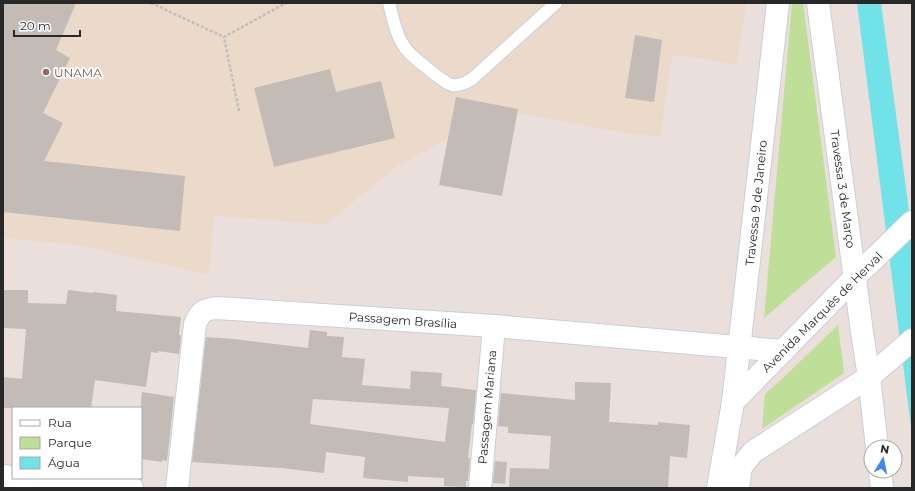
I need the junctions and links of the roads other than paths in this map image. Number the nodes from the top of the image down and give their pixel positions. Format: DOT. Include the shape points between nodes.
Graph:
graph roads {
  1 [pos="389,3"];
  2 [pos="556,3"];
  3 [pos="778,3"];
  4 [pos="818,3"];
  5 [pos="912,222"];
  6 [pos="858,275"];
  7 [pos="494,326"];
  8 [pos="912,340"];
  9 [pos="740,347"];
  10 [pos="784,351"];
  11 [pos="871,375"];
  12 [pos="733,402"];
  13 [pos="876,439"];
  14 [pos="32,479"];
  15 [pos="132,488"];
  16 [pos="178,488"];
  17 [pos="480,488"];
  18 [pos="718,488"];
  19 [pos="738,488"];
  1 -- 2 [label="lane" via="394,26 406,49 451,85 462,84 472,79"];
  3 -- 9 [label="street, Travessa 9 de Janeiro"];
  4 -- 6 [label="street, Travessa 3 de Março"];
  5 -- 6 [label="street, Avenida Marquês de Herval"];
  6 -- 10 [label="street, Avenida Marquês de Herval"];
  6 -- 11 [label="street, Travessa 3 de Março" via="862,332"];
  7 -- 9 [label="street, Passagem Brasília"];
  7 -- 16 [label="street, Passagem Brasília" via="216,308 205,310 199,314 195,324"];
  7 -- 17 [label="street, Passagem Mariana"];
  8 -- 11 [label="street"];
  9 -- 10 [label="street, Passagem Brasília"];
  9 -- 12 [label="street, Travessa 9 de Janeiro"];
  10 -- 12 [label="street, Avenida Marquês de Herval"];
  11 -- 13 [label="street, Travessa 3 de Março"];
  11 -- 19 [label="street" via="753,452 741,467"];
  12 -- 18 [label="street, Travessa 9 de Janeiro"];
  14 -- 15 [label="street"];
}
